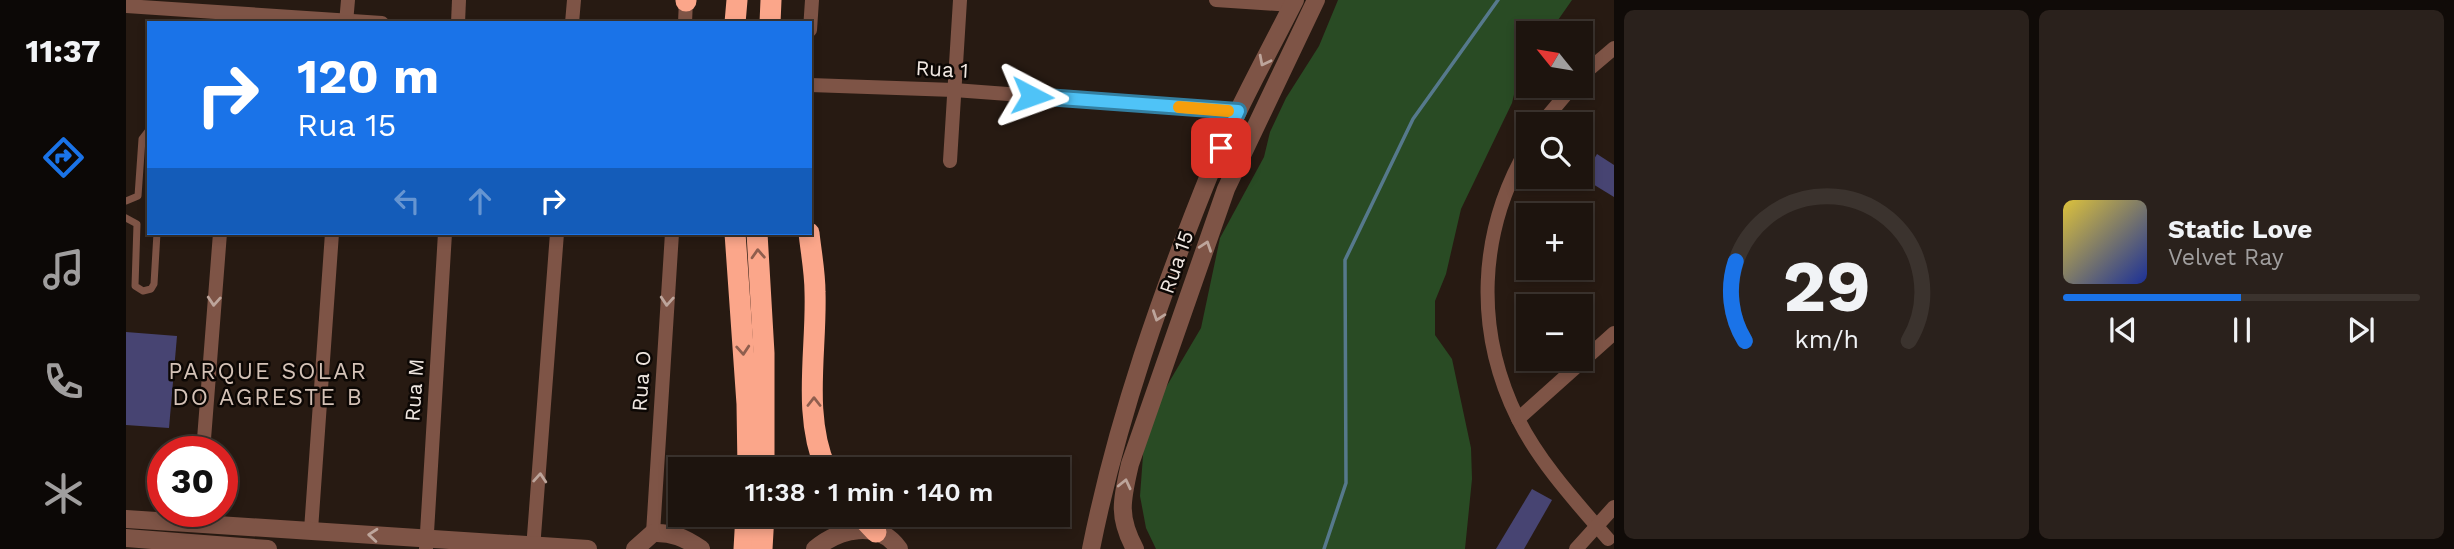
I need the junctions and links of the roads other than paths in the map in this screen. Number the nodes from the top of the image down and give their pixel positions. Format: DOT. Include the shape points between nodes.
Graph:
graph roads {
  1 [pos="348,0"];
  2 [pos="459,0"];
  3 [pos="574,0"];
  4 [pos="686,0"];
  5 [pos="737,0"];
  6 [pos="771,0"];
  7 [pos="812,0"];
  8 [pos="960,0"];
  9 [pos="1216,0"];
  10 [pos="1317,0"];
  11 [pos="1293,3"];
  12 [pos="126,6"];
  13 [pos="235,12"];
  14 [pos="335,21"];
  15 [pos="346,21"];
  16 [pos="458,21"];
  17 [pos="572,21"];
  18 [pos="685,21"];
  19 [pos="736,21"];
  20 [pos="770,21"];
  21 [pos="811,21"];
  22 [pos="1614,48"];
  23 [pos="1593,66"];
  24 [pos="812,85"];
  25 [pos="954,90"];
  26 [pos="1563,98"];
  27 [pos="1238,111"];
  28 [pos="1551,112"];
  29 [pos="147,133"];
  30 [pos="950,161"];
  31 [pos="1516,167"];
  32 [pos="126,201"];
  33 [pos="126,218"];
  34 [pos="157,235"];
  35 [pos="219,235"];
  36 [pos="331,235"];
  37 [pos="445,235"];
  38 [pos="558,235"];
  39 [pos="672,235"];
  40 [pos="736,235"];
  41 [pos="757,235"];
  42 [pos="809,235"];
  43 [pos="1614,333"];
  44 [pos="1518,419"];
  45 [pos="204,436"];
  46 [pos="748,457"];
  47 [pos="764,457"];
  48 [pos="820,457"];
  49 [pos="1614,507"];
  50 [pos="147,518"];
  51 [pos="126,519"];
  52 [pos="238,522"];
  53 [pos="1596,525"];
  54 [pos="197,527"];
  55 [pos="748,527"];
  56 [pos="759,527"];
  57 [pos="871,527"];
  58 [pos="311,530"];
  59 [pos="876,532"];
  60 [pos="653,533"];
  61 [pos="126,538"];
  62 [pos="1607,540"];
  63 [pos="426,544"];
  64 [pos="448,545"];
  65 [pos="196,546"];
  66 [pos="534,547"];
  67 [pos="751,548"];
  68 [pos="268,549"];
  69 [pos="588,549"];
  70 [pos="635,549"];
  71 [pos="701,549"];
  72 [pos="815,549"];
  73 [pos="899,549"];
  74 [pos="1091,549"];
  75 [pos="1135,549"];
  76 [pos="1576,549"];
  1 -- 15 [label="street"];
  2 -- 16 [label="street"];
  3 -- 17 [label="street"];
  4 -- 18 [label="street"];
  5 -- 19 [label="highway"];
  6 -- 20 [label="highway"];
  7 -- 21 [label="street"];
  8 -- 25 [label="street"];
  9 -- 11 [label="street"];
  75 -- 10 [label="street, Rua 15, one-way" via="1125,530 1121,503 1130,464 1226,189"];
  11 -- 27 [label="street, Rua 15, one-way"];
  12 -- 13 [label="street"];
  13 -- 14 [label="street"];
  22 -- 23 [label="street"];
  24 -- 25 [label="street, Rua 1"];
  25 -- 27 [label="street, Rua 1"];
  25 -- 30 [label="street"];
  26 -- 28 [label="street"];
  27 -- 74 [label="street, Rua 15, one-way" via="1157,316 1105,481"];
  29 -- 32 [label="lane" via="142,139 138,196"];
  31 -- 44 [label="street" via="1496,219 1487,304 1496,367"];
  33 -- 34 [label="lane" via="137,224 135,286 143,291 154,284"];
  35 -- 45 [label="street, one-way"];
  36 -- 58 [label="street"];
  37 -- 63 [label="street, Rua M"];
  66 -- 38 [label="street, one-way"];
  39 -- 60 [label="street, Rua O, one-way"];
  40 -- 46 [label="highway, one-way"];
  47 -- 41 [label="highway, one-way"];
  48 -- 42 [label="highway, one-way" via="814,422 815,292"];
  43 -- 44 [label="street"];
  44 -- 53 [label="street"];
  49 -- 53 [label="street"];
  50 -- 51 [label="street"];
  52 -- 58 [label="street"];
  53 -- 62 [label="street"];
  53 -- 76 [label="street"];
  54 -- 65 [label="street"];
  55 -- 67 [label="highway"];
  56 -- 67 [label="highway"];
  57 -- 59 [label="highway"];
  63 -- 58 [label="street, one-way"];
  59 -- 72 [label="street" via="851,529"];
  59 -- 73 [label="street"];
  60 -- 70 [label="street"];
  60 -- 71 [label="street" via="685,538"];
  61 -- 65 [label="street"];
  63 -- 64 [label="street"];
  64 -- 66 [label="street"];
  65 -- 68 [label="street"];
  66 -- 69 [label="street"];
}
